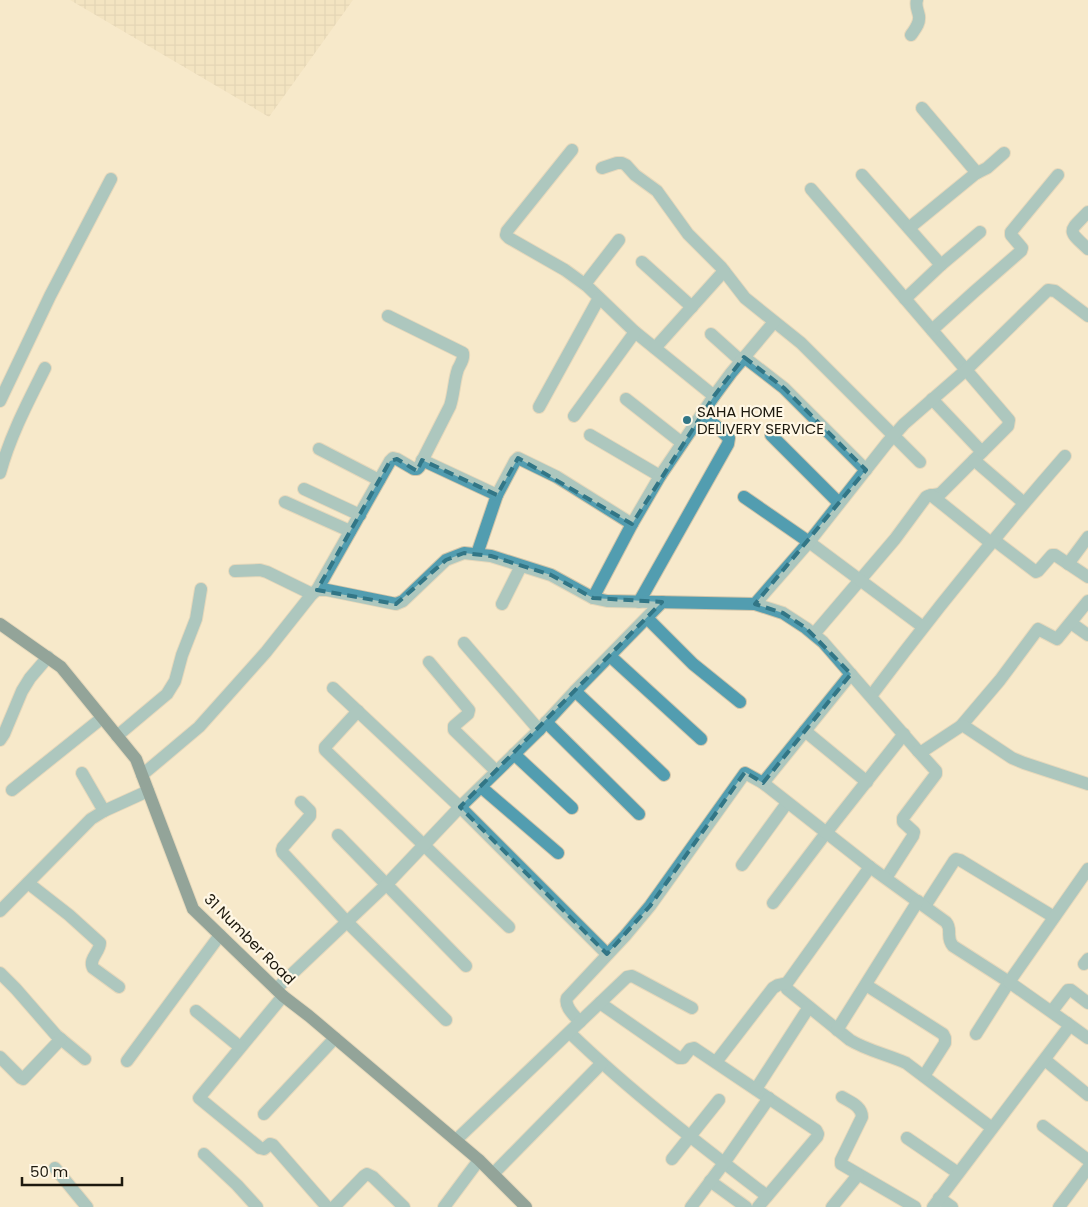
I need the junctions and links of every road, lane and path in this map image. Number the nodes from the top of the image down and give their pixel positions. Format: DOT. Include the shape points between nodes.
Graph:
graph roads {
  1 [pos="917,0"];
  2 [pos="911,35"];
  3 [pos="922,108"];
  4 [pos="572,150"];
  5 [pos="1004,154"];
  6 [pos="602,168"];
  7 [pos="977,173"];
  8 [pos="862,174"];
  9 [pos="1058,175"];
  10 [pos="111,179"];
  11 [pos="811,189"];
  12 [pos="1088,212"];
  13 [pos="909,228"];
  14 [pos="980,232"];
  15 [pos="619,240"];
  16 [pos="1088,249"];
  17 [pos="642,262"];
  18 [pos="941,265"];
  19 [pos="724,271"];
  20 [pos="585,284"];
  21 [pos="599,298"];
  22 [pos="905,299"];
  23 [pos="692,307"];
  24 [pos="388,316"];
  25 [pos="1088,316"];
  26 [pos="774,322"];
  27 [pos="932,330"];
  28 [pos="635,332"];
  29 [pos="711,334"];
  30 [pos="655,348"];
  31 [pos="743,359"];
  32 [pos="45,368"];
  33 [pos="966,370"];
  34 [pos="714,396"];
  35 [pos="626,399"];
  36 [pos="932,399"];
  37 [pos="0,400"];
  38 [pos="539,407"];
  39 [pos="702,413"];
  40 [pos="574,416"];
  41 [pos="590,435"];
  42 [pos="770,435"];
  43 [pos="894,436"];
  44 [pos="682,443"];
  45 [pos="319,450"];
  46 [pos="2,456"];
  47 [pos="978,456"];
  48 [pos="1065,456"];
  49 [pos="422,460"];
  50 [pos="920,462"];
  51 [pos="866,470"];
  52 [pos="0,474"];
  53 [pos="660,476"];
  54 [pos="379,480"];
  55 [pos="304,489"];
  56 [pos="931,495"];
  57 [pos="497,496"];
  58 [pos="744,497"];
  59 [pos="285,502"];
  60 [pos="840,503"];
  61 [pos="1024,503"];
  62 [pos="360,515"];
  63 [pos="632,524"];
  64 [pos="350,531"];
  65 [pos="1088,537"];
  66 [pos="992,541"];
  67 [pos="809,542"];
  68 [pos="477,554"];
  69 [pos="1068,564"];
  70 [pos="522,566"];
  71 [pos="235,571"];
  72 [pos="1088,577"];
  73 [pos="861,580"];
  74 [pos="201,589"];
  75 [pos="315,592"];
  76 [pos="593,598"];
  77 [pos="1088,600"];
  78 [pos="639,602"];
  79 [pos="662,602"];
  80 [pos="502,604"];
  81 [pos="755,604"];
  82 [pos="647,618"];
  83 [pos="1071,623"];
  84 [pos="0,624"];
  85 [pos="923,627"];
  86 [pos="814,634"];
  87 [pos="1088,636"];
  88 [pos="464,643"];
  89 [pos="610,656"];
  90 [pos="48,657"];
  91 [pos="429,662"];
  92 [pos="851,674"];
  93 [pos="333,688"];
  94 [pos="575,691"];
  95 [pos="871,696"];
  96 [pos="740,702"];
  97 [pos="358,711"];
  98 [pos="102,718"];
  99 [pos="542,726"];
  100 [pos="961,726"];
  101 [pos="805,731"];
  102 [pos="904,734"];
  103 [pos="117,736"];
  104 [pos="702,739"];
  105 [pos="0,740"];
  106 [pos="918,751"];
  107 [pos="514,754"];
  108 [pos="496,771"];
  109 [pos="82,772"];
  110 [pos="142,775"];
  111 [pos="664,775"];
  112 [pos="867,782"];
  113 [pos="762,784"];
  114 [pos="1088,784"];
  115 [pos="481,787"];
  116 [pos="12,790"];
  117 [pos="148,791"];
  118 [pos="301,802"];
  119 [pos="787,803"];
  120 [pos="460,807"];
  121 [pos="572,808"];
  122 [pos="104,811"];
  123 [pos="639,814"];
  124 [pos="826,833"];
  125 [pos="338,834"];
  126 [pos="424,845"];
  127 [pos="558,853"];
  128 [pos="742,864"];
  129 [pos="870,867"];
  130 [pos="1087,872"];
  131 [pos="886,878"];
  132 [pos="28,883"];
  133 [pos="387,884"];
  134 [pos="774,903"];
  135 [pos="922,904"];
  136 [pos="0,910"];
  137 [pos="1054,918"];
  138 [pos="347,922"];
  139 [pos="509,927"];
  140 [pos="220,935"];
  141 [pos="607,954"];
  142 [pos="466,966"];
  143 [pos="0,974"];
  144 [pos="1009,982"];
  145 [pos="787,983"];
  146 [pos="866,985"];
  147 [pos="119,987"];
  148 [pos="279,992"];
  149 [pos="600,1003"];
  150 [pos="1088,1003"];
  151 [pos="808,1007"];
  152 [pos="692,1008"];
  153 [pos="196,1011"];
  154 [pos="1052,1011"];
  155 [pos="446,1020"];
  156 [pos="580,1022"];
  157 [pos="1067,1023"];
  158 [pos="838,1030"];
  159 [pos="570,1033"];
  160 [pos="976,1034"];
  161 [pos="335,1038"];
  162 [pos="1088,1038"];
  163 [pos="60,1039"];
  164 [pos="240,1047"];
  165 [pos="0,1057"];
  166 [pos="85,1059"];
  167 [pos="1045,1060"];
  168 [pos="127,1061"];
  169 [pos="716,1062"];
  170 [pos="602,1063"];
  171 [pos="924,1076"];
  172 [pos="756,1089"];
  173 [pos="1088,1095"];
  174 [pos="842,1097"];
  175 [pos="769,1098"];
  176 [pos="719,1100"];
  177 [pos="264,1114"];
  178 [pos="1043,1126"];
  179 [pos="992,1128"];
  180 [pos="690,1136"];
  181 [pos="908,1138"];
  182 [pos="456,1140"];
  183 [pos="204,1154"];
  184 [pos="672,1159"];
  185 [pos="480,1160"];
  186 [pos="1088,1160"];
  187 [pos="724,1163"];
  188 [pos="55,1168"];
  189 [pos="1088,1168"];
  190 [pos="958,1173"];
  191 [pos="493,1174"];
  192 [pos="858,1175"];
  193 [pos="710,1181"];
  194 [pos="767,1196"];
  195 [pos="936,1203"];
  196 [pos="87,1207"];
  197 [pos="257,1207"];
  198 [pos="328,1207"];
  199 [pos="334,1207"];
  200 [pos="404,1207"];
  201 [pos="444,1207"];
  202 [pos="526,1207"];
  203 [pos="690,1207"];
  204 [pos="746,1207"];
  205 [pos="758,1207"];
  206 [pos="832,1207"];
  207 [pos="915,1207"];
  208 [pos="952,1207"];
  209 [pos="1060,1207"];
  1 -- 2 [label="street" via="919,22"];
  3 -- 7 [label="street"];
  4 -- 20 [label="street" via="506,235"];
  5 -- 7 [label="street"];
  6 -- 19 [label="street" via="617,163 626,165 661,195 688,234"];
  7 -- 13 [label="street"];
  8 -- 13 [label="street"];
  9 -- 27 [label="street" via="1011,232 1021,251"];
  10 -- 37 [label="street"];
  11 -- 22 [label="street"];
  12 -- 16 [label="street" via="1072,231"];
  13 -- 18 [label="street"];
  14 -- 18 [label="street"];
  15 -- 20 [label="street"];
  17 -- 23 [label="street"];
  18 -- 22 [label="street"];
  19 -- 23 [label="street"];
  19 -- 26 [label="street" via="745,298"];
  20 -- 21 [label="street"];
  21 -- 28 [label="street"];
  21 -- 38 [label="street"];
  22 -- 27 [label="street"];
  23 -- 30 [label="street"];
  24 -- 49 [label="street" via="464,354 457,371 454,397"];
  25 -- 33 [label="street" via="1055,291 1048,290"];
  26 -- 31 [label="street"];
  26 -- 43 [label="street" via="808,350"];
  27 -- 33 [label="street"];
  28 -- 30 [label="street"];
  28 -- 40 [label="street"];
  29 -- 31 [label="street"];
  30 -- 34 [label="street"];
  31 -- 34 [label="street"];
  31 -- 51 [label="street" via="784,388"];
  32 -- 46 [label="street"];
  33 -- 36 [label="street"];
  33 -- 47 [label="street" via="1009,420 1008,426"];
  34 -- 39 [label="street"];
  35 -- 44 [label="street"];
  36 -- 43 [label="street"];
  36 -- 47 [label="street"];
  39 -- 44 [label="street"];
  39 -- 78 [label="street" via="728,438 728,444"];
  41 -- 53 [label="street"];
  42 -- 60 [label="street"];
  43 -- 50 [label="street"];
  43 -- 51 [label="street"];
  44 -- 53 [label="street"];
  45 -- 54 [label="street"];
  46 -- 52 [label="street"];
  47 -- 56 [label="street" via="941,493"];
  47 -- 61 [label="street"];
  48 -- 61 [label="street"];
  49 -- 54 [label="street" via="414,469 393,458"];
  49 -- 57 [label="street"];
  51 -- 60 [label="street"];
  53 -- 63 [label="street"];
  54 -- 62 [label="street"];
  55 -- 62 [label="street"];
  56 -- 66 [label="street"];
  56 -- 73 [label="street" via="926,497"];
  57 -- 63 [label="street" via="514,460 518,458 557,477"];
  57 -- 68 [label="street"];
  58 -- 67 [label="street"];
  59 -- 64 [label="street"];
  60 -- 67 [label="street"];
  61 -- 66 [label="street"];
  62 -- 64 [label="street"];
  63 -- 76 [label="street"];
  64 -- 75 [label="street"];
  65 -- 69 [label="street"];
  66 -- 69 [label="street" via="1036,572 1052,555"];
  66 -- 85 [label="street"];
  67 -- 73 [label="street"];
  67 -- 81 [label="street"];
  68 -- 70 [label="street"];
  68 -- 75 [label="street" via="464,553 446,560 396,604 327,590"];
  69 -- 72 [label="street"];
  70 -- 76 [label="street" via="552,575"];
  70 -- 80 [label="street"];
  71 -- 75 [label="street" via="260,570"];
  73 -- 85 [label="street"];
  73 -- 86 [label="street"];
  74 -- 103 [label="street" via="196,619 172,688"];
  75 -- 110 [label="street" via="199,727"];
  76 -- 78 [label="street"];
  77 -- 83 [label="street"];
  78 -- 79 [label="street"];
  79 -- 81 [label="street"];
  79 -- 82 [label="street"];
  81 -- 86 [label="street" via="783,614"];
  82 -- 89 [label="street"];
  82 -- 96 [label="street" via="693,664"];
  83 -- 87 [label="street"];
  83 -- 100 [label="street" via="1057,639 1038,629"];
  84 -- 90 [label="main road, 31 Number Road"];
  85 -- 95 [label="street"];
  86 -- 92 [label="street"];
  88 -- 99 [label="street"];
  89 -- 94 [label="street"];
  89 -- 104 [label="street"];
  90 -- 98 [label="main road, 31 Number Road" via="61,667"];
  90 -- 105 [label="street" via="22,691"];
  91 -- 108 [label="street" via="469,710 454,730"];
  92 -- 95 [label="street"];
  92 -- 101 [label="street"];
  93 -- 97 [label="street"];
  94 -- 99 [label="street"];
  94 -- 111 [label="street"];
  95 -- 102 [label="street"];
  97 -- 120 [label="street"];
  97 -- 126 [label="street" via="324,749"];
  98 -- 103 [label="main road, 31 Number Road"];
  98 -- 116 [label="street"];
  99 -- 107 [label="street"];
  99 -- 123 [label="street"];
  100 -- 106 [label="street" via="924,751"];
  100 -- 114 [label="street" via="1018,761"];
  101 -- 112 [label="street"];
  101 -- 113 [label="street"];
  102 -- 106 [label="street"];
  102 -- 112 [label="street"];
  103 -- 110 [label="main road, 31 Number Road" via="136,759"];
  106 -- 131 [label="street" via="936,774 902,820 914,832 913,836"];
  107 -- 108 [label="street"];
  107 -- 121 [label="street"];
  108 -- 115 [label="street"];
  109 -- 122 [label="street"];
  110 -- 117 [label="main road, 31 Number Road"];
  112 -- 124 [label="street"];
  113 -- 119 [label="street"];
  113 -- 141 [label="street" via="744,773 650,906"];
  115 -- 120 [label="street"];
  115 -- 127 [label="street"];
  117 -- 122 [label="street"];
  117 -- 140 [label="main road, 31 Number Road" via="193,909"];
  118 -- 138 [label="street" via="310,811 310,816 282,850"];
  119 -- 124 [label="street"];
  119 -- 128 [label="street"];
  120 -- 126 [label="street"];
  120 -- 141 [label="street"];
  122 -- 132 [label="street" via="91,819"];
  124 -- 129 [label="street"];
  124 -- 134 [label="street"];
  125 -- 133 [label="street"];
  126 -- 133 [label="street"];
  126 -- 139 [label="street"];
  129 -- 131 [label="street"];
  129 -- 145 [label="street"];
  130 -- 137 [label="street"];
  131 -- 135 [label="street"];
  132 -- 136 [label="street"];
  132 -- 147 [label="street" via="100,943 91,965"];
  133 -- 138 [label="street"];
  133 -- 142 [label="street"];
  135 -- 137 [label="street" via="956,859"];
  135 -- 144 [label="street" via="948,924 948,939 953,946"];
  135 -- 146 [label="street"];
  137 -- 144 [label="street"];
  138 -- 148 [label="street"];
  138 -- 155 [label="street"];
  140 -- 148 [label="main road, 31 Number Road"];
  140 -- 168 [label="street"];
  141 -- 156 [label="street" via="565,1002"];
  143 -- 163 [label="street"];
  144 -- 154 [label="street"];
  144 -- 160 [label="street"];
  145 -- 151 [label="street" via="787,989"];
  145 -- 169 [label="street" via="773,988"];
  146 -- 158 [label="street"];
  146 -- 171 [label="street" via="943,1034 945,1043"];
  148 -- 161 [label="main road, 31 Number Road"];
  148 -- 164 [label="street"];
  149 -- 152 [label="street" via="632,976"];
  149 -- 156 [label="street"];
  149 -- 169 [label="street" via="679,1058 692,1048"];
  150 -- 154 [label="street" via="1068,990"];
  151 -- 158 [label="street"];
  151 -- 172 [label="street"];
  153 -- 164 [label="street"];
  154 -- 157 [label="street"];
  156 -- 159 [label="street"];
  157 -- 162 [label="street"];
  157 -- 167 [label="street" via="1068,1028"];
  158 -- 171 [label="street" via="856,1044 906,1063"];
  159 -- 170 [label="street"];
  159 -- 182 [label="street"];
  161 -- 177 [label="street"];
  161 -- 182 [label="main road, 31 Number Road"];
  163 -- 165 [label="street" via="23,1079"];
  163 -- 166 [label="street"];
  164 -- 198 [label="street" via="199,1099 262,1150 273,1145"];
  167 -- 173 [label="street"];
  167 -- 179 [label="street"];
  169 -- 172 [label="street"];
  170 -- 180 [label="street"];
  170 -- 191 [label="street"];
  171 -- 179 [label="street"];
  172 -- 175 [label="street"];
  174 -- 192 [label="street" via="862,1112 841,1160 843,1166"];
  175 -- 187 [label="street"];
  175 -- 194 [label="street" via="818,1134"];
  176 -- 180 [label="street"];
  178 -- 186 [label="street"];
  179 -- 190 [label="street"];
  180 -- 184 [label="street"];
  180 -- 187 [label="street"];
  181 -- 190 [label="street"];
  182 -- 185 [label="main road, 31 Number Road"];
  183 -- 197 [label="street"];
  185 -- 191 [label="main road, 31 Number Road"];
  185 -- 201 [label="street"];
  187 -- 193 [label="street"];
  187 -- 194 [label="street"];
  188 -- 196 [label="street"];
  189 -- 209 [label="street"];
  190 -- 195 [label="street"];
  191 -- 202 [label="main road, 31 Number Road"];
  192 -- 206 [label="street"];
  192 -- 207 [label="street"];
  193 -- 203 [label="street"];
  193 -- 204 [label="street"];
  194 -- 205 [label="street"];
  195 -- 208 [label="street"];
  199 -- 200 [label="street" via="367,1174"];
}
